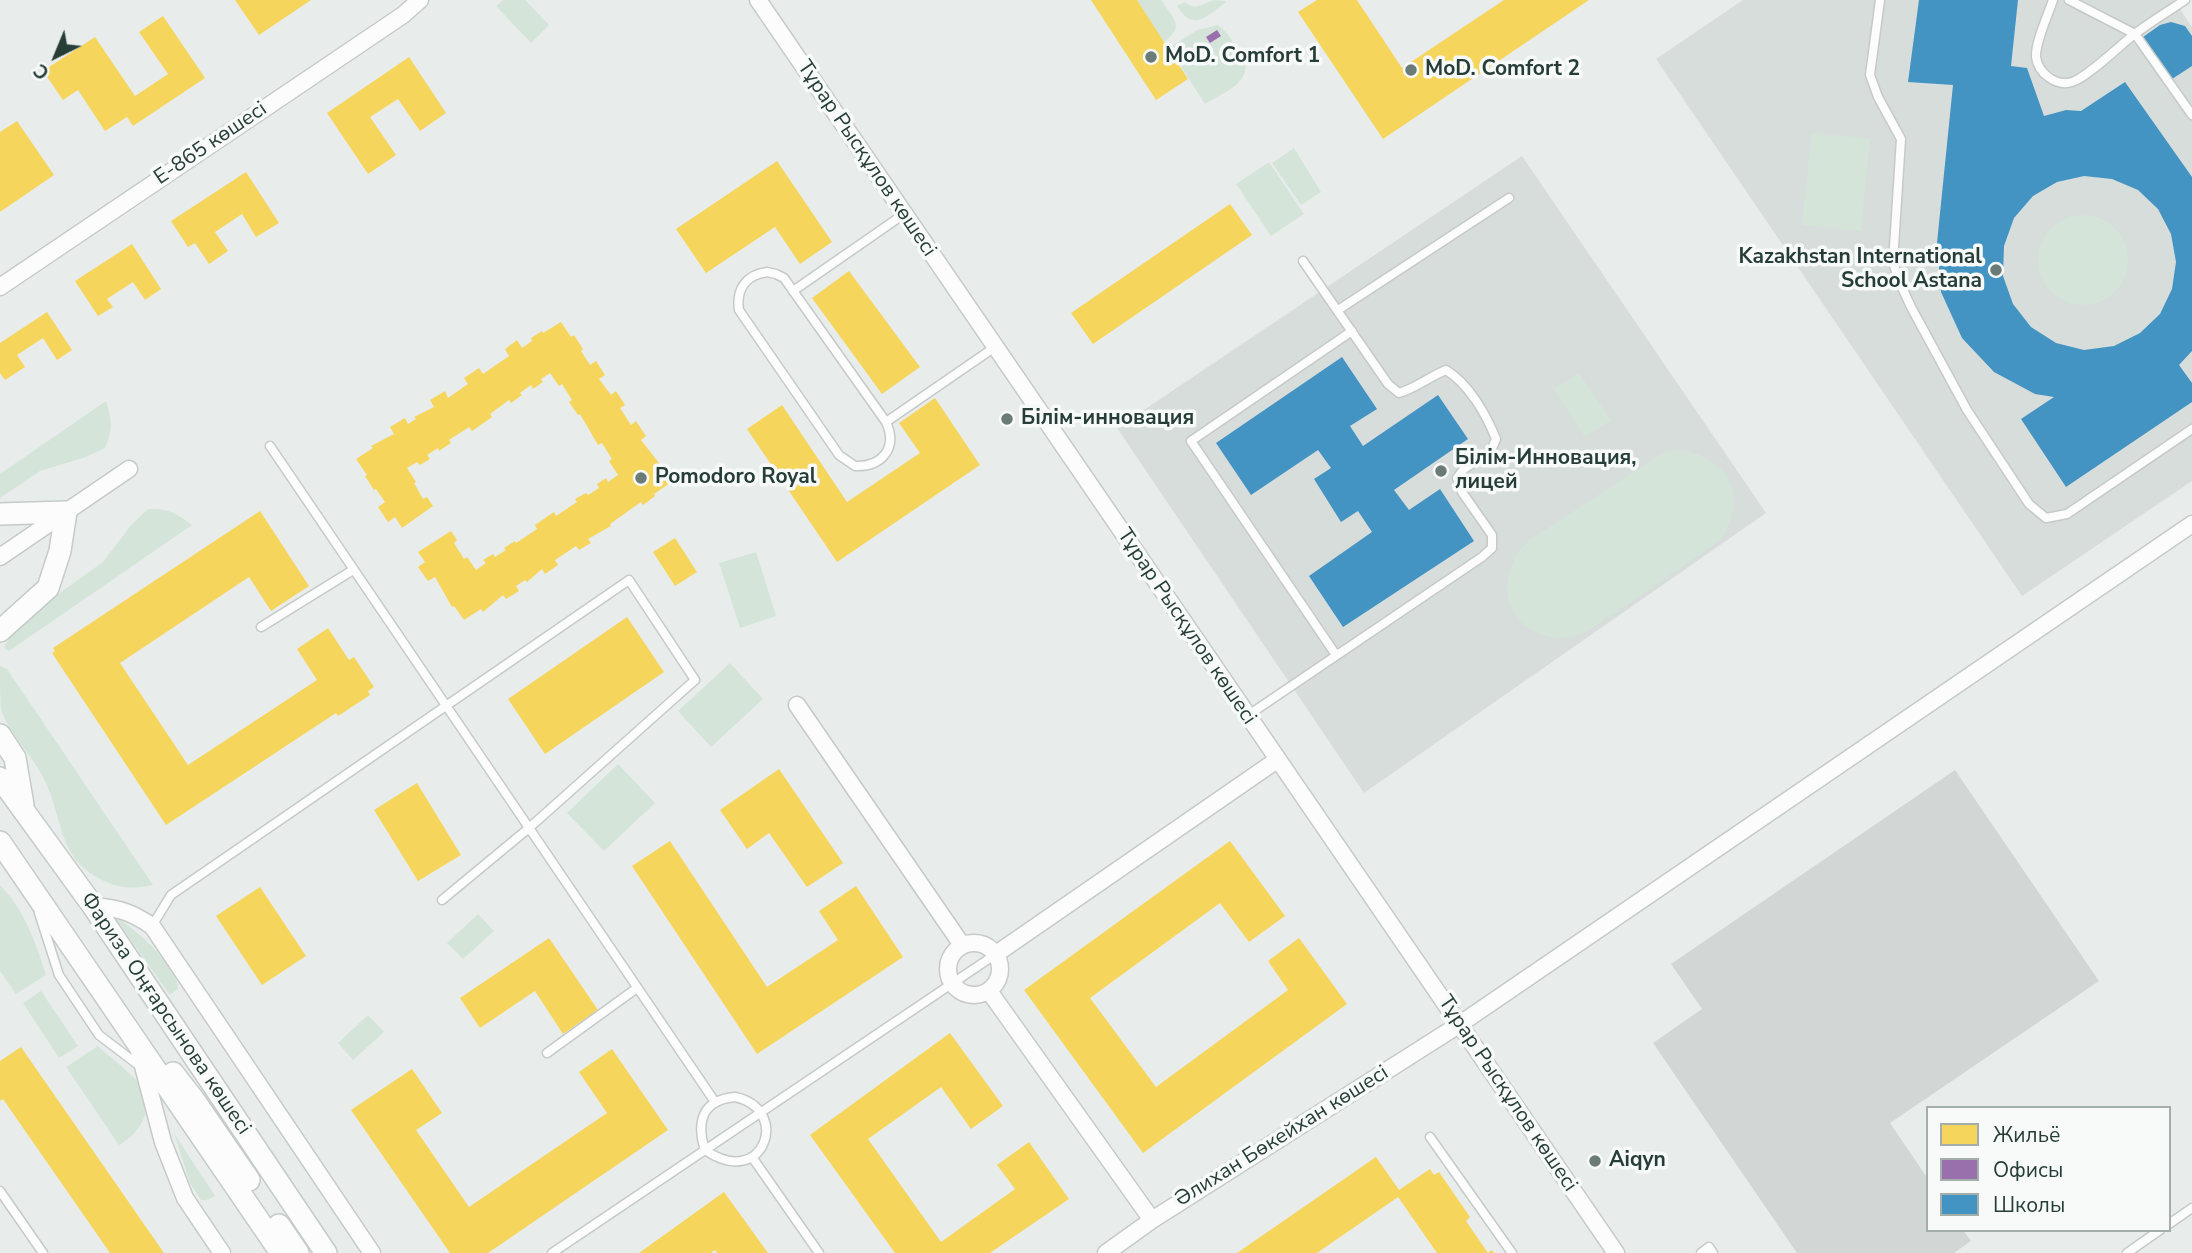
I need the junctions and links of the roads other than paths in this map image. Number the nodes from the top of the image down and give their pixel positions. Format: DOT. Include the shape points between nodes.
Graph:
graph roads {
  1 [pos="420,0"];
  2 [pos="758,0"];
  3 [pos="1880,0"];
  4 [pos="2053,0"];
  5 [pos="2069,0"];
  6 [pos="2185,0"];
  7 [pos="2135,34"];
  8 [pos="2192,115"];
  9 [pos="1509,198"];
  10 [pos="904,214"];
  11 [pos="1303,261"];
  12 [pos="0,287"];
  13 [pos="793,291"];
  14 [pos="1338,310"];
  15 [pos="1352,331"];
  16 [pos="995,347"];
  17 [pos="886,422"];
  18 [pos="2192,429"];
  19 [pos="270,446"];
  20 [pos="130,469"];
  21 [pos="66,512"];
  22 [pos="0,514"];
  23 [pos="2192,524"];
  24 [pos="0,557"];
  25 [pos="353,570"];
  26 [pos="261,626"];
  27 [pos="0,631"];
  28 [pos="1336,655"];
  29 [pos="796,705"];
  30 [pos="444,706"];
  31 [pos="1247,716"];
  32 [pos="0,735"];
  33 [pos="1277,760"];
  34 [pos="0,778"];
  35 [pos="25,814"];
  36 [pos="529,828"];
  37 [pos="0,842"];
  38 [pos="0,869"];
  39 [pos="37,899"];
  40 [pos="442,900"];
  41 [pos="93,906"];
  42 [pos="152,926"];
  43 [pos="962,945"];
  44 [pos="996,954"];
  45 [pos="951,982"];
  46 [pos="637,988"];
  47 [pos="989,990"];
  48 [pos="1460,1024"];
  49 [pos="137,1042"];
  50 [pos="547,1053"];
  51 [pos="144,1070"];
  52 [pos="169,1090"];
  53 [pos="715,1102"];
  54 [pos="761,1112"];
  55 [pos="1430,1137"];
  56 [pos="705,1150"];
  57 [pos="752,1157"];
  58 [pos="0,1191"];
  59 [pos="2192,1208"];
  60 [pos="1152,1220"];
  61 [pos="2171,1223"];
  62 [pos="2157,1232"];
  63 [pos="815,1252"];
  64 [pos="43,1253"];
  65 [pos="222,1253"];
  66 [pos="281,1253"];
  67 [pos="298,1253"];
  68 [pos="326,1253"];
  69 [pos="372,1253"];
  70 [pos="552,1253"];
  71 [pos="1106,1253"];
  72 [pos="1512,1253"];
  73 [pos="1615,1253"];
  74 [pos="1701,1253"];
  75 [pos="1713,1253"];
  76 [pos="2127,1253"];
  1 -- 12 [label="street, Е-865 көшесі"];
  2 -- 10 [label="street, Тұрар Рысқұлов көшесі"];
  3 -- 18 [label="lane" via="1870,75 1901,139 1893,262 1911,307 1967,411 2029,504 2046,518 2067,514"];
  4 -- 7 [label="lane" via="2036,56 2040,68 2054,81 2072,82"];
  5 -- 7 [label="lane"];
  6 -- 7 [label="lane"];
  7 -- 8 [label="lane"];
  9 -- 14 [label="lane"];
  10 -- 13 [label="lane"];
  10 -- 16 [label="street, Тұрар Рысқұлов көшесі"];
  11 -- 14 [label="lane"];
  13 -- 17 [label="lane"];
  13 -- 17 [label="lane" via="776,274 758,274 739,292 739,310 839,455 855,466 874,464 891,441"];
  14 -- 15 [label="lane"];
  15 -- 28 [label="lane" via="1191,441"];
  15 -- 28 [label="lane" via="1399,393 1446,370 1459,378 1489,422 1496,439 1491,451 1457,478 1492,535 1492,548"];
  16 -- 17 [label="lane"];
  16 -- 31 [label="street, Тұрар Рысқұлов көшесі"];
  19 -- 25 [label="lane"];
  20 -- 21 [label="street"];
  21 -- 22 [label="street"];
  21 -- 24 [label="street"];
  21 -- 27 [label="street" via="48,588"];
  23 -- 48 [label="street, Әлихан Бөкейхан көшесі"];
  25 -- 26 [label="lane"];
  25 -- 30 [label="lane"];
  28 -- 31 [label="lane"];
  29 -- 43 [label="street"];
  30 -- 36 [label="lane"];
  30 -- 36 [label="lane" via="629,580 695,680"];
  30 -- 42 [label="lane" via="171,895"];
  31 -- 33 [label="street, Тұрар Рысқұлов көшесі"];
  32 -- 35 [label="street" via="15,758"];
  33 -- 44 [label="street"];
  33 -- 48 [label="street, Тұрар Рысқұлов көшесі"];
  34 -- 35 [label="street, Фариза Оңғарсынова көшесі"];
  35 -- 41 [label="street, Фариза Оңғарсынова көшесі"];
  36 -- 40 [label="lane"];
  36 -- 46 [label="lane"];
  37 -- 39 [label="street, Фариза Оңғарсынова көшесі"];
  38 -- 39 [label="street"];
  39 -- 49 [label="street, Фариза Оңғарсынова көшесі"];
  39 -- 51 [label="lane" via="59,975 99,1035"];
  41 -- 42 [label="street" via="115,907"];
  41 -- 68 [label="street, Фариза Оңғарсынова көшесі"];
  42 -- 69 [label="street"];
  43 -- 44 [label="street" via="977,942"];
  43 -- 45 [label="street" via="948,966"];
  44 -- 45 [label="lane"];
  44 -- 47 [label="street" via="1000,970"];
  45 -- 47 [label="street" via="972,995"];
  45 -- 54 [label="lane"];
  46 -- 50 [label="lane"];
  46 -- 53 [label="lane"];
  47 -- 60 [label="street"];
  48 -- 60 [label="street, Әлихан Бөкейхан көшесі"];
  48 -- 73 [label="street, Тұрар Рысқұлов көшесі"];
  49 -- 51 [label="street"];
  49 -- 52 [label="street, Фариза Оңғарсынова көшесі"];
  49 -- 67 [label="street" via="168,1067 194,1100"];
  51 -- 52 [label="lane"];
  51 -- 65 [label="street" via="163,1142 185,1198"];
  52 -- 66 [label="street, Фариза Оңғарсынова көшесі"];
  53 -- 54 [label="lane" via="745,1099"];
  53 -- 56 [label="lane" via="702,1118"];
  54 -- 56 [label="lane"];
  54 -- 57 [label="lane" via="766,1131 760,1150"];
  55 -- 72 [label="lane"];
  56 -- 57 [label="lane" via="733,1163"];
  56 -- 70 [label="lane"];
  57 -- 63 [label="lane"];
  58 -- 64 [label="lane"];
  59 -- 61 [label="lane"];
  60 -- 71 [label="street, Әлихан Бөкейхан көшесі"];
  62 -- 76 [label="lane"];
  74 -- 75 [label="lane" via="1709,1247"];
}
